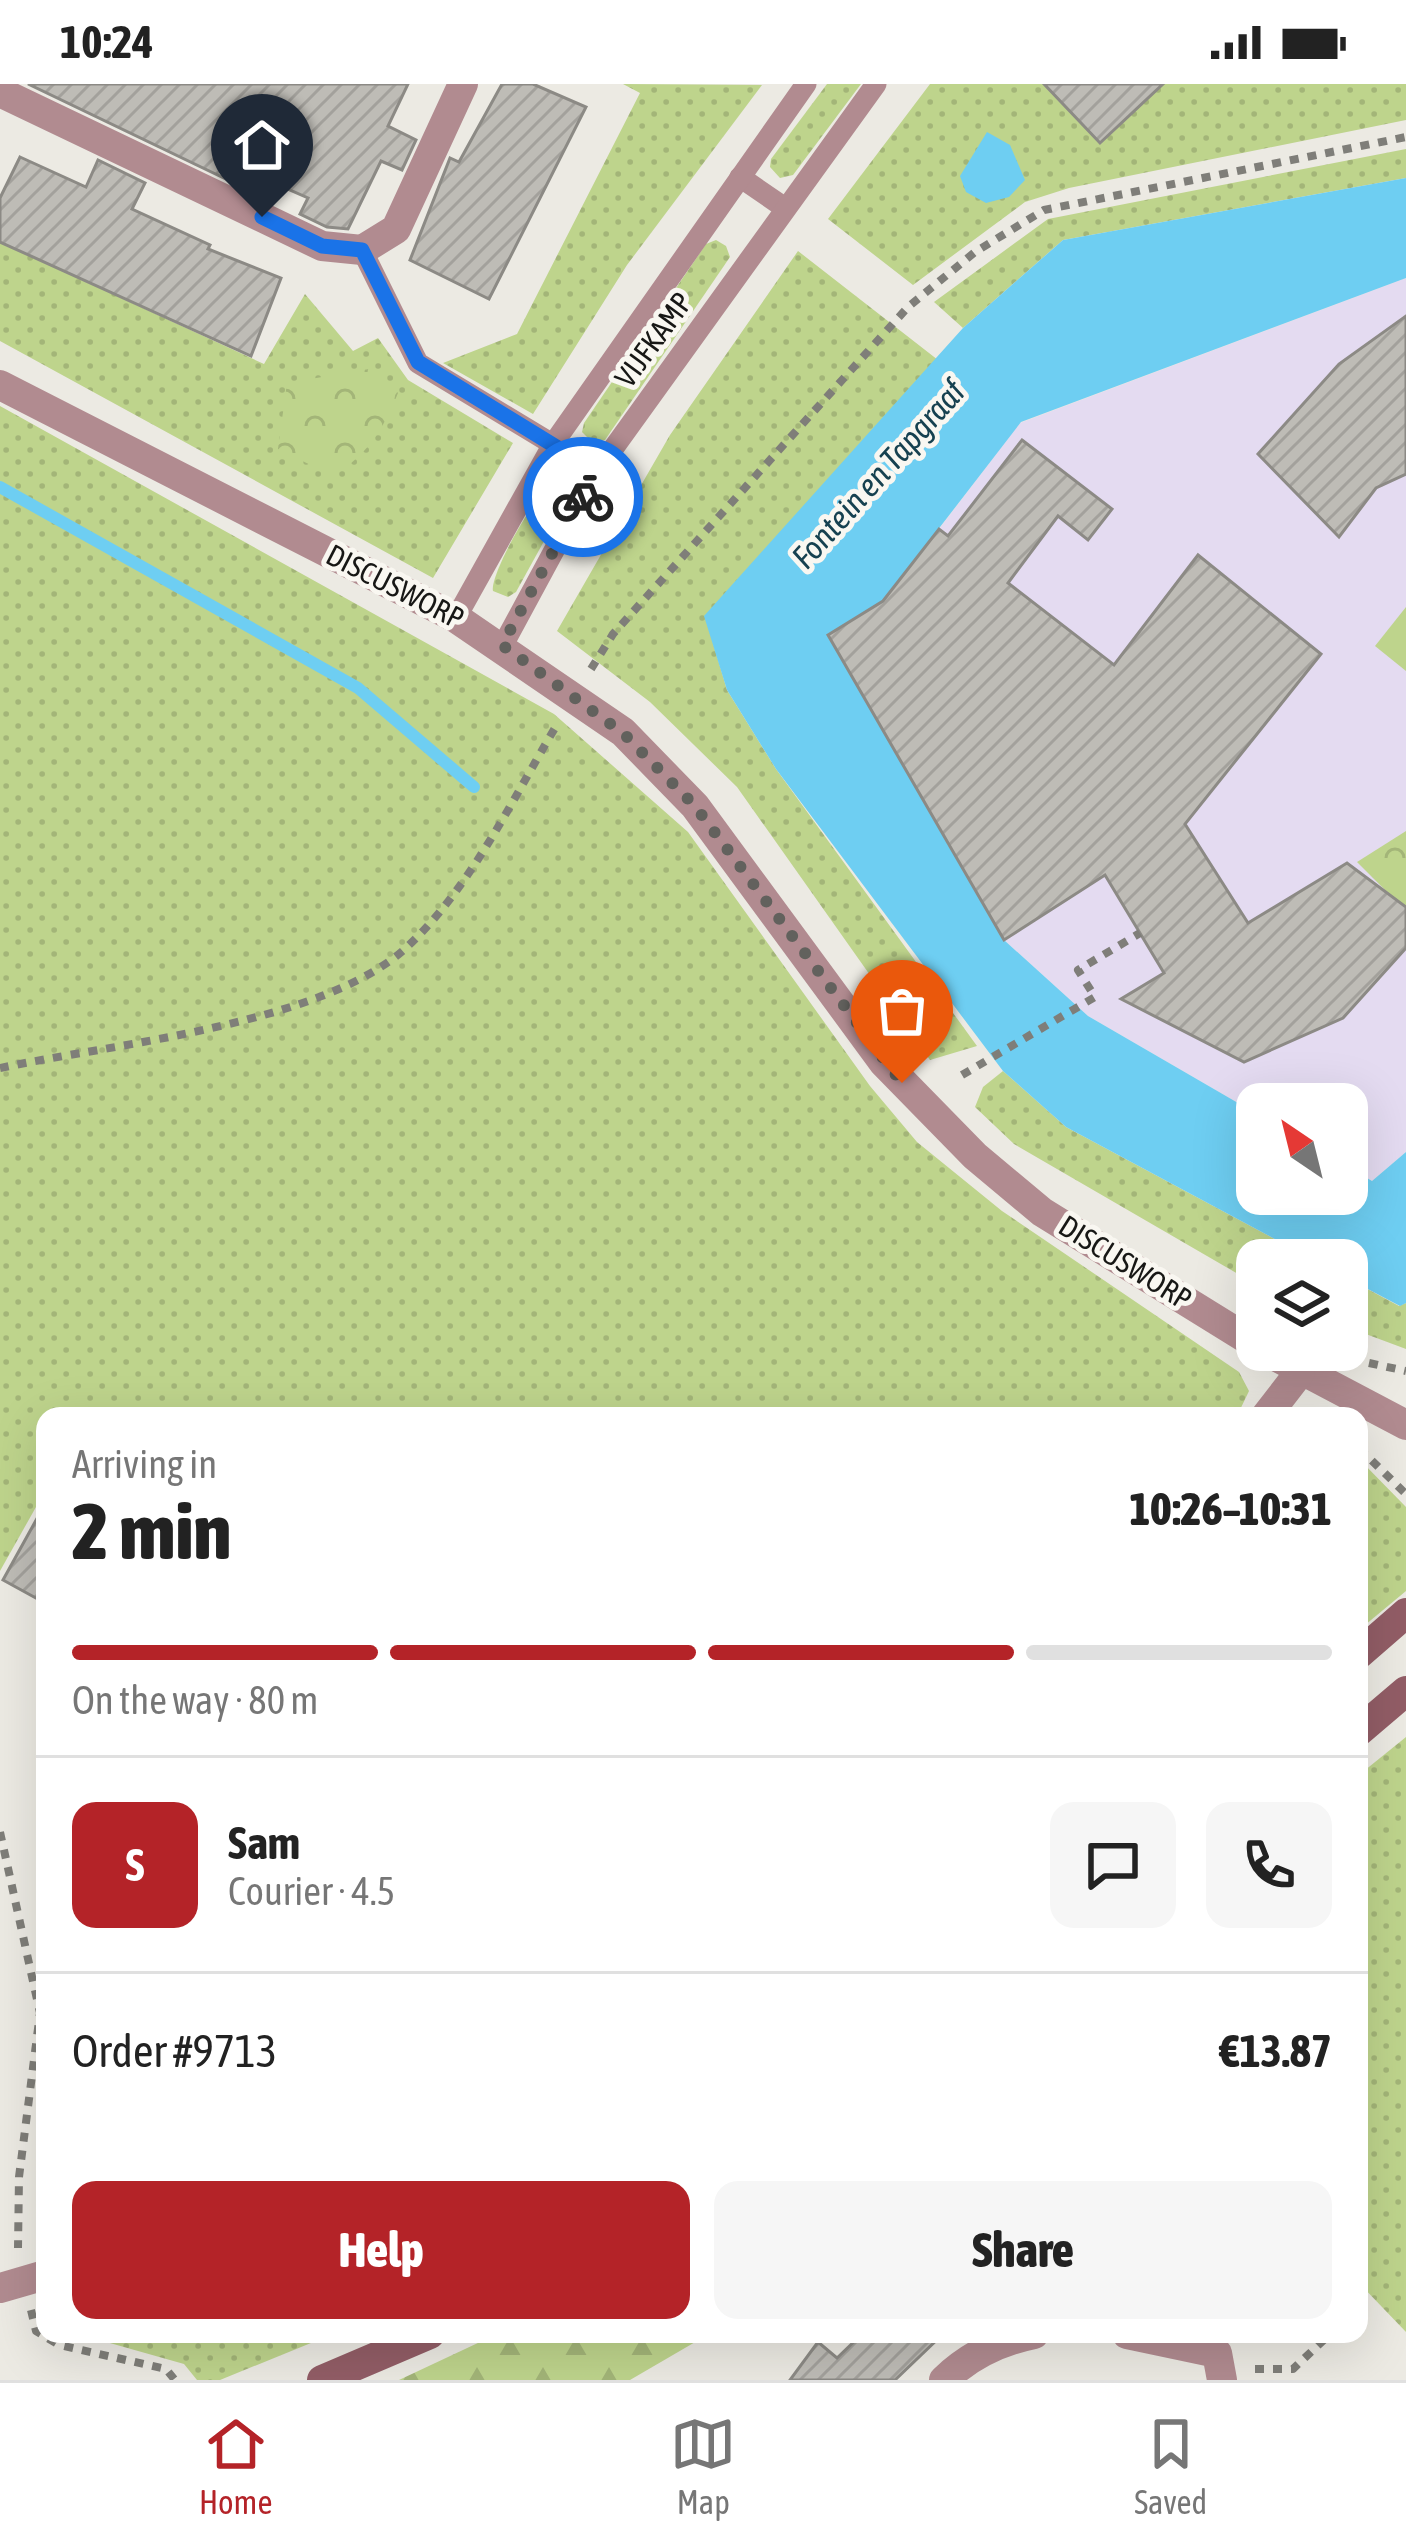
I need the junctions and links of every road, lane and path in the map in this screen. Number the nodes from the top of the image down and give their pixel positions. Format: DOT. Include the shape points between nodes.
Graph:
graph roads {
  1 [pos="463,84"];
  2 [pos="806,84"];
  3 [pos="877,84"];
  4 [pos="0,92"];
  5 [pos="1406,137"];
  6 [pos="740,176"];
  7 [pos="785,208"];
  8 [pos="362,250"];
  9 [pos="0,385"];
  10 [pos="553,444"];
  11 [pos="597,472"];
  12 [pos="456,618"];
  13 [pos="502,645"];
  14 [pos="574,697"];
  15 [pos="1140,933"];
  16 [pos="0,1068"];
  17 [pos="962,1075"];
  18 [pos="1236,1332"];
  19 [pos="1300,1372"];
  20 [pos="1273,1407"];
  21 [pos="1406,1425"];
  22 [pos="1368,1457"];
  23 [pos="1406,1494"];
  24 [pos="1406,1613"];
  25 [pos="1368,1646"];
  26 [pos="1406,1691"];
  27 [pos="1368,1723"];
  28 [pos="0,1832"];
  29 [pos="36,1995"];
  30 [pos="36,2046"];
  31 [pos="23,2281"];
  32 [pos="36,2326"];
  33 [pos="55,2343"];
  34 [pos="409,2343"];
  35 [pos="1003,2343"];
  36 [pos="1170,2343"];
  37 [pos="1321,2343"];
  38 [pos="1223,2374"];
  39 [pos="175,2380"];
  40 [pos="322,2380"];
  41 [pos="944,2380"];
  1 -- 8 [label="street" via="396,229"];
  2 -- 6 [label="lane, VIJFKAMP"];
  3 -- 7 [label="lane, VIJFKAMP"];
  4 -- 8 [label="street" via="322,246"];
  5 -- 14 [label="path" via="1044,210 975,252 908,307 799,427 613,634"];
  6 -- 7 [label="lane"];
  6 -- 10 [label="lane, VIJFKAMP"];
  7 -- 11 [label="lane, VIJFKAMP"];
  8 -- 10 [label="lane" via="418,362"];
  9 -- 12 [label="street, DISCUSWORP"];
  10 -- 11 [label="lane"];
  10 -- 12 [label="lane, VIJFKAMP"];
  11 -- 13 [label="lane, VIJFKAMP"];
  12 -- 13 [label="street, DISCUSWORP"];
  13 -- 14 [label="street, DISCUSWORP"];
  14 -- 16 [label="path" via="434,919 342,991 283,1011"];
  14 -- 18 [label="street, DISCUSWORP" via="623,733 695,806 884,1063 961,1143 1042,1212"];
  15 -- 17 [label="path" via="1078,970 1095,997"];
  19 -- 20 [label="street"];
  19 -- 21 [label="street, DISCUSWORP"];
  22 -- 23 [label="path"];
  24 -- 25 [label="main road"];
  26 -- 27 [label="main road"];
  28 -- 29 [label="path"];
  30 -- 31 [label="path" via="16,2241"];
  31 -- 32 [label="path"];
  33 -- 39 [label="path" via="166,2368"];
  34 -- 40 [label="main road"];
  35 -- 41 [label="street"];
  36 -- 38 [label="street" via="1217,2353"];
  37 -- 38 [label="path" via="1293,2369"];
}
